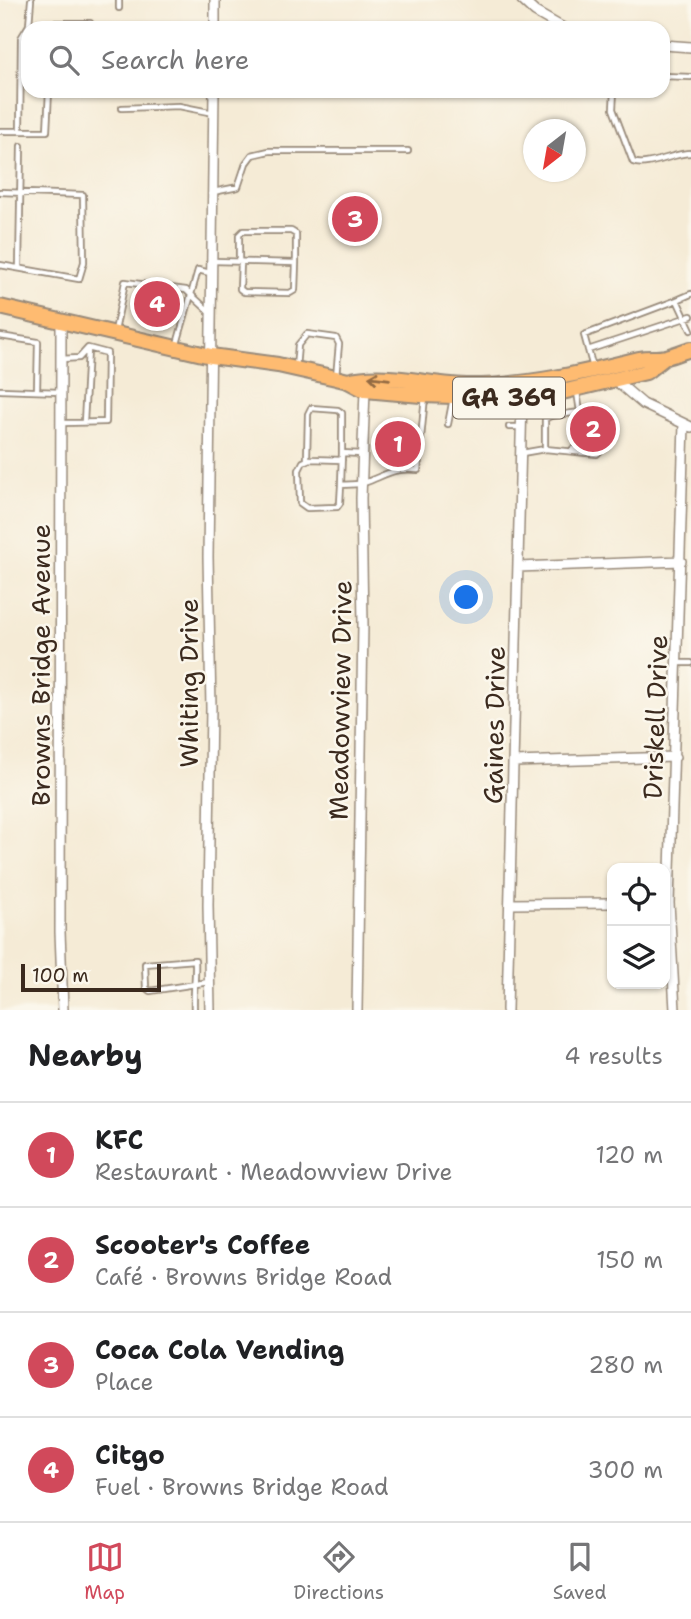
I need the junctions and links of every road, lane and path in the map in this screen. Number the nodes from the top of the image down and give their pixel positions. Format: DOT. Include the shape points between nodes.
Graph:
graph roads {
  1 [pos="31,0"];
  2 [pos="119,0"];
  3 [pos="215,0"];
  4 [pos="528,2"];
  5 [pos="119,8"];
  6 [pos="29,21"];
  7 [pos="215,21"];
  8 [pos="554,21"];
  9 [pos="21,38"];
  10 [pos="670,46"];
  11 [pos="691,47"];
  12 [pos="670,76"];
  13 [pos="691,78"];
  14 [pos="48,98"];
  15 [pos="214,98"];
  16 [pos="613,98"];
  17 [pos="122,108"];
  18 [pos="214,113"];
  19 [pos="0,131"];
  20 [pos="20,131"];
  21 [pos="21,146"];
  22 [pos="408,151"];
  23 [pos="691,153"];
  24 [pos="0,191"];
  25 [pos="21,192"];
  26 [pos="213,192"];
  27 [pos="212,261"];
  28 [pos="240,262"];
  29 [pos="296,263"];
  30 [pos="0,265"];
  31 [pos="19,268"];
  32 [pos="212,273"];
  33 [pos="691,294"];
  34 [pos="192,295"];
  35 [pos="677,300"];
  36 [pos="0,307"];
  37 [pos="211,313"];
  38 [pos="688,317"];
  39 [pos="61,320"];
  40 [pos="691,330"];
  41 [pos="114,334"];
  42 [pos="0,336"];
  43 [pos="88,348"];
  44 [pos="175,348"];
  45 [pos="691,349"];
  46 [pos="588,350"];
  47 [pos="211,356"];
  48 [pos="664,358"];
  49 [pos="61,359"];
  50 [pos="295,370"];
  51 [pos="594,371"];
  52 [pos="342,379"];
  53 [pos="615,380"];
  54 [pos="0,390"];
  55 [pos="365,390"];
  56 [pos="577,390"];
  57 [pos="37,391"];
  58 [pos="61,392"];
  59 [pos="425,396"];
  60 [pos="454,397"];
  61 [pos="522,398"];
  62 [pos="580,412"];
  63 [pos="84,422"];
  64 [pos="61,423"];
  65 [pos="449,424"];
  66 [pos="688,425"];
  67 [pos="509,427"];
  68 [pos="521,428"];
  69 [pos="545,449"];
  70 [pos="521,453"];
  71 [pos="363,454"];
  72 [pos="342,457"];
  73 [pos="307,460"];
  74 [pos="361,484"];
  75 [pos="341,485"];
  76 [pos="681,561"];
  77 [pos="518,567"];
  78 [pos="678,663"];
  79 [pos="691,663"];
  80 [pos="676,757"];
  81 [pos="514,762"];
  82 [pos="669,863"];
  83 [pos="607,903"];
  84 [pos="510,904"];
  85 [pos="669,926"];
  86 [pos="209,982"];
  87 [pos="194,984"];
  88 [pos="63,1010"];
  89 [pos="194,1010"];
  90 [pos="210,1010"];
  91 [pos="357,1010"];
  92 [pos="507,1010"];
  93 [pos="675,1010"];
  1 -- 6 [label="lane"];
  2 -- 5 [label="lane"];
  3 -- 7 [label="street"];
  4 -- 8 [label="street"];
  9 -- 20 [label="lane"];
  10 -- 11 [label="street"];
  12 -- 13 [label="lane"];
  14 -- 20 [label="lane" via="47,131"];
  15 -- 18 [label="street, Whiting Drive"];
  16 -- 23 [label="lane" via="612,109 633,162"];
  17 -- 18 [label="lane" via="179,106"];
  18 -- 26 [label="street, Whiting Drive"];
  19 -- 20 [label="lane"];
  21 -- 25 [label="lane"];
  22 -- 26 [label="lane" via="269,151 252,155 238,187"];
  24 -- 25 [label="lane"];
  25 -- 31 [label="lane"];
  25 -- 31 [label="lane" via="83,194 83,262 79,279"];
  26 -- 27 [label="street, Whiting Drive"];
  27 -- 28 [label="lane"];
  27 -- 32 [label="street, Whiting Drive"];
  28 -- 29 [label="lane"];
  28 -- 29 [label="lane" via="240,289 244,292 290,293 295,290"];
  28 -- 29 [label="lane" via="239,235 243,230 296,234"];
  30 -- 31 [label="lane"];
  32 -- 34 [label="lane" via="198,270"];
  32 -- 37 [label="street, Whiting Drive"];
  33 -- 35 [label="lane"];
  34 -- 37 [label="lane"];
  34 -- 41 [label="lane" via="186,290 125,282"];
  34 -- 44 [label="lane"];
  35 -- 38 [label="lane"];
  35 -- 46 [label="lane" via="584,335"];
  36 -- 39 [label="main road, GA 369"];
  37 -- 47 [label="street, Whiting Drive"];
  38 -- 40 [label="lane"];
  38 -- 46 [label="lane"];
  39 -- 41 [label="main road, GA 369"];
  39 -- 49 [label="street, Browns Bridge Avenue"];
  41 -- 44 [label="main road, GA 369"];
  42 -- 57 [label="lane" via="38,342"];
  43 -- 49 [label="lane" via="79,358"];
  43 -- 63 [label="lane"];
  43 -- 63 [label="lane" via="107,353 106,422"];
  44 -- 47 [label="main road, GA 369"];
  45 -- 48 [label="main road, GA 369"];
  46 -- 51 [label="lane"];
  47 -- 50 [label="main road, GA 369"];
  47 -- 86 [label="street, Whiting Drive"];
  48 -- 51 [label="main road, GA 369" via="642,358"];
  48 -- 53 [label="main road, GA 369" via="646,372"];
  49 -- 58 [label="street, Browns Bridge Avenue"];
  50 -- 52 [label="main road, GA 369"];
  50 -- 52 [label="lane" via="298,345 307,334 336,338"];
  51 -- 52 [label="main road, GA 369, one-way" via="470,386 367,376"];
  52 -- 55 [label="main road, GA 369"];
  53 -- 56 [label="main road, GA 369"];
  53 -- 66 [label="street" via="643,404"];
  54 -- 57 [label="lane"];
  55 -- 59 [label="main road, GA 369"];
  55 -- 71 [label="street, Meadowview Drive"];
  56 -- 61 [label="main road, GA 369"];
  56 -- 62 [label="lane"];
  57 -- 58 [label="lane"];
  58 -- 64 [label="street, Browns Bridge Avenue"];
  59 -- 60 [label="main road, GA 369"];
  59 -- 74 [label="lane" via="418,470 403,468"];
  60 -- 61 [label="main road, GA 369"];
  60 -- 65 [label="lane"];
  61 -- 68 [label="street, Gaines Drive"];
  62 -- 69 [label="lane" via="545,419"];
  62 -- 69 [label="lane" via="602,415 608,424 606,446 597,454"];
  63 -- 64 [label="lane"];
  64 -- 88 [label="street, Browns Bridge Avenue"];
  66 -- 76 [label="street, Driskell Drive"];
  67 -- 68 [label="lane"];
  68 -- 70 [label="street, Gaines Drive"];
  69 -- 70 [label="lane"];
  70 -- 77 [label="street, Gaines Drive"];
  71 -- 72 [label="lane"];
  71 -- 74 [label="street, Meadowview Drive"];
  72 -- 73 [label="lane"];
  72 -- 73 [label="lane" via="342,413 312,408 308,412"];
  72 -- 75 [label="lane"];
  73 -- 75 [label="lane" via="299,470 301,506 337,507"];
  74 -- 75 [label="lane"];
  74 -- 91 [label="street, Meadowview Drive"];
  76 -- 77 [label="street"];
  76 -- 78 [label="street, Driskell Drive"];
  77 -- 81 [label="street, Gaines Drive"];
  78 -- 79 [label="lane"];
  78 -- 80 [label="street, Driskell Drive"];
  80 -- 81 [label="street"];
  80 -- 82 [label="street, Driskell Drive"];
  81 -- 84 [label="street, Gaines Drive"];
  83 -- 84 [label="street"];
  84 -- 92 [label="street, Gaines Drive"];
  85 -- 93 [label="street, Driskell Drive"];
  86 -- 87 [label="lane"];
  86 -- 90 [label="street, Whiting Drive"];
  87 -- 87 [label="lane" via="147,990 145,964 193,959"];
  87 -- 89 [label="lane"];
}
